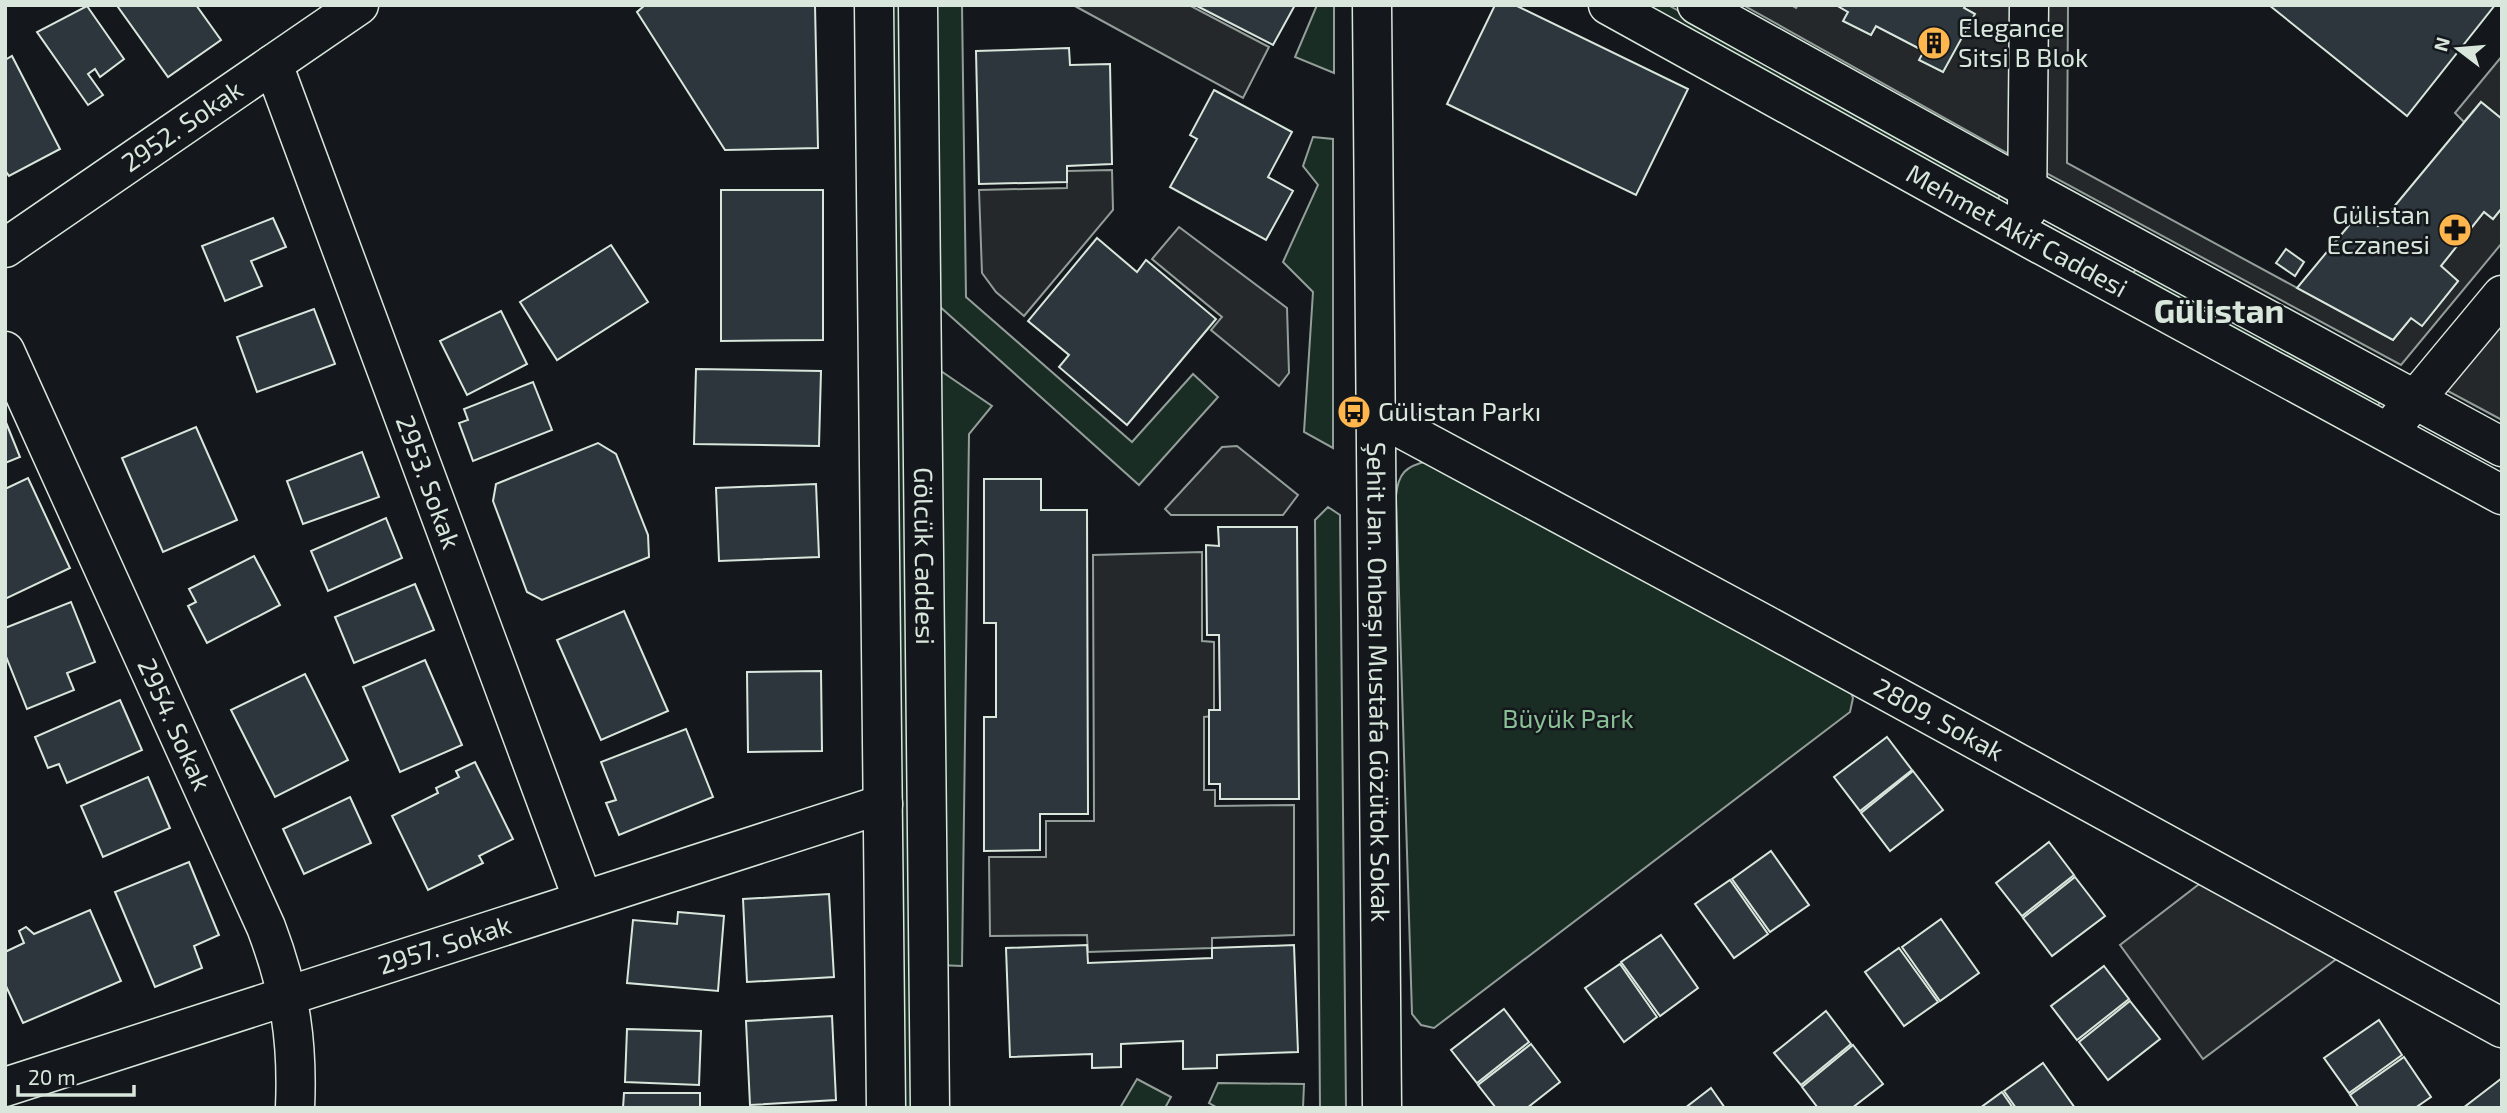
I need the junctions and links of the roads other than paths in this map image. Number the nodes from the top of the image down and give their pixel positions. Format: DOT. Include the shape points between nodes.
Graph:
graph roads {
  1 [pos="359,5"];
  2 [pos="874,5"];
  3 [pos="918,5"];
  4 [pos="1372,5"];
  5 [pos="1608,5"];
  6 [pos="1696,5"];
  7 [pos="2029,5"];
  8 [pos="273,64"];
  9 [pos="2028,189"];
  10 [pos="2027,237"];
  11 [pos="5,248"];
  12 [pos="2502,295"];
  13 [pos="5,351"];
  14 [pos="2414,399"];
  15 [pos="1376,415"];
  16 [pos="2389,432"];
  17 [pos="2502,447"];
  18 [pos="2502,495"];
  19 [pos="883,804"];
  20 [pos="583,900"];
  21 [pos="288,995"];
  22 [pos="2502,1028"];
  23 [pos="5,1087"];
  24 [pos="295,1108"];
  25 [pos="886,1108"];
  26 [pos="930,1108"];
  27 [pos="1382,1108"];
  1 -- 8 [label="street, 2952. Sokak"];
  2 -- 19 [label="street, Gölcük Caddesi"];
  3 -- 26 [label="street, Gölcük Caddesi"];
  4 -- 15 [label="street, Şehit Jan. Onbaşı Mustafa Gözütok Sokak"];
  5 -- 10 [label="street, Mehmet Akif Caddesi"];
  6 -- 9 [label="street, Mehmet Akif Caddesi"];
  7 -- 9 [label="street"];
  8 -- 11 [label="street, 2952. Sokak"];
  8 -- 20 [label="street, 2953. Sokak"];
  9 -- 10 [label="street"];
  9 -- 14 [label="street, Mehmet Akif Caddesi"];
  10 -- 16 [label="street, Mehmet Akif Caddesi"];
  12 -- 14 [label="street"];
  13 -- 21 [label="street, 2954. Sokak" via="267,928"];
  14 -- 16 [label="street"];
  14 -- 17 [label="street, Mehmet Akif Caddesi"];
  15 -- 22 [label="street, 2809. Sokak"];
  15 -- 27 [label="street, Şehit Jan. Onbaşı Mustafa Gözütok Sokak"];
  16 -- 18 [label="street, Mehmet Akif Caddesi"];
  19 -- 20 [label="street, 2957. Sokak"];
  19 -- 25 [label="street, Gölcük Caddesi"];
  20 -- 21 [label="street, 2957. Sokak"];
  21 -- 23 [label="street, 2957. Sokak"];
  21 -- 24 [label="street, 2954. Sokak"];
}
